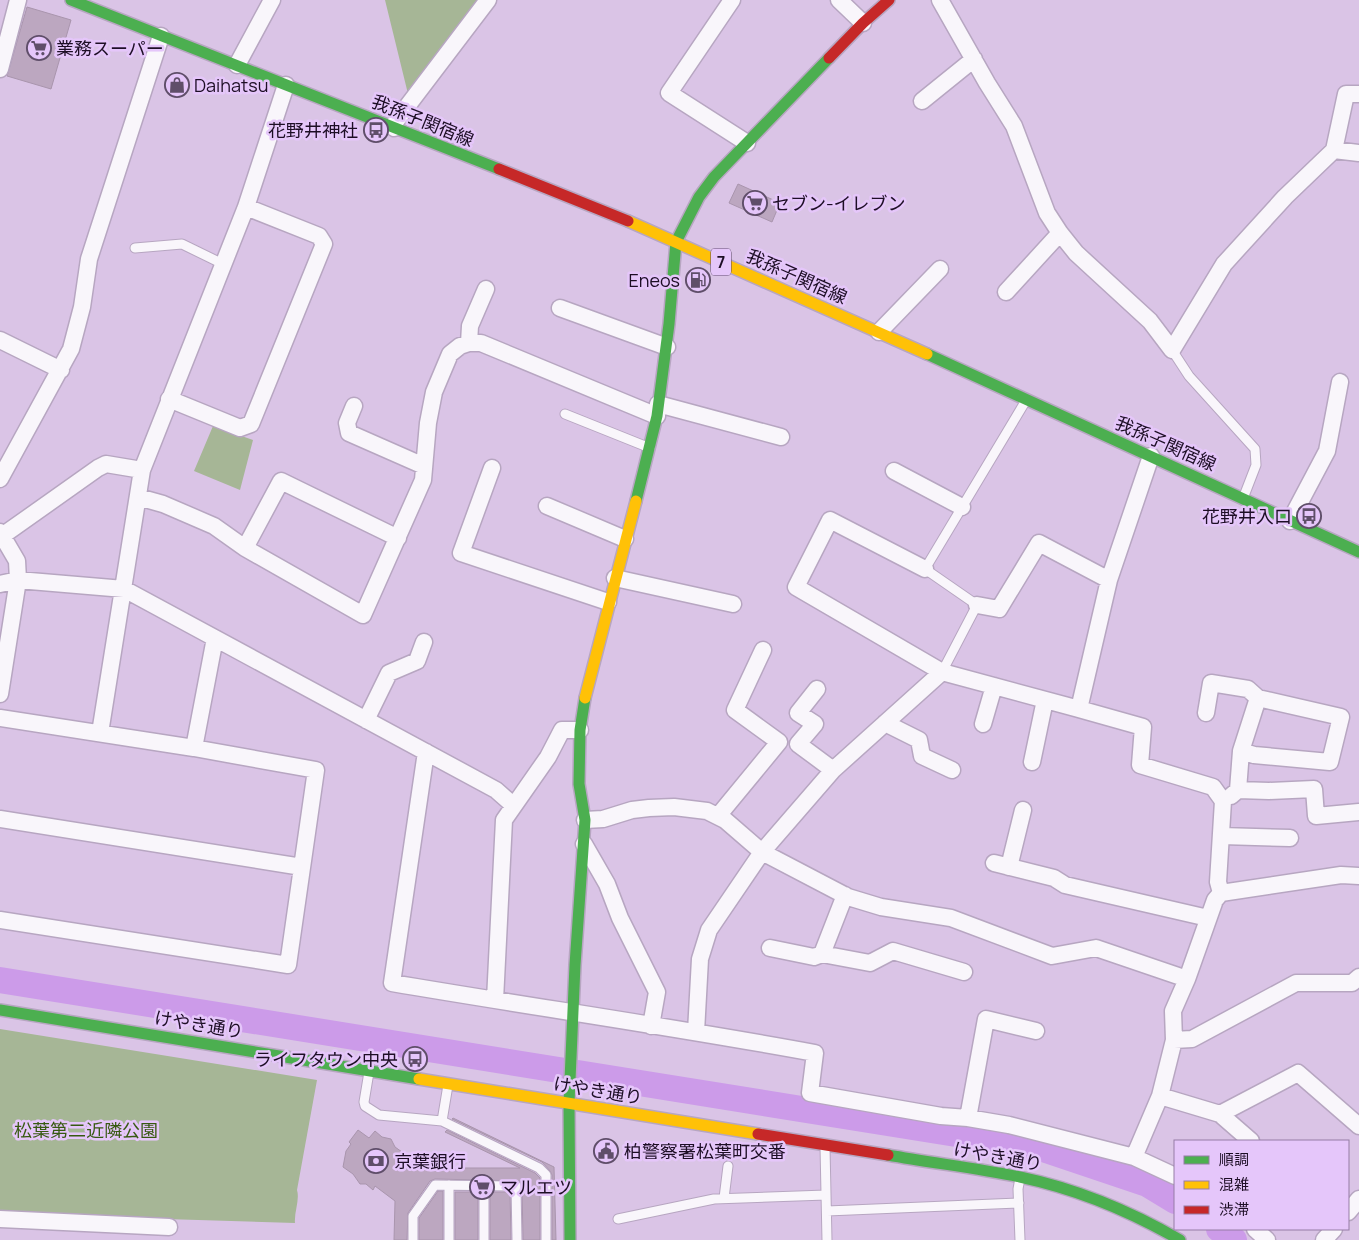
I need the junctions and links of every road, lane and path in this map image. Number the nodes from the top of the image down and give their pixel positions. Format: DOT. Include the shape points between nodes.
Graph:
graph roads {
  1 [pos="18,0"];
  2 [pos="71,0"];
  3 [pos="272,0"];
  4 [pos="488,0"];
  5 [pos="732,0"];
  6 [pos="838,0"];
  7 [pos="889,0"];
  8 [pos="940,0"];
  9 [pos="863,23"];
  10 [pos="161,36"];
  11 [pos="974,59"];
  12 [pos="237,66"];
  13 [pos="0,69"];
  14 [pos="286,84"];
  15 [pos="1359,94"];
  16 [pos="922,101"];
  17 [pos="394,128"];
  18 [pos="747,143"];
  19 [pos="1334,150"];
  20 [pos="1359,153"];
  21 [pos="246,207"];
  22 [pos="1060,233"];
  23 [pos="676,242"];
  24 [pos="135,248"];
  25 [pos="223,264"];
  26 [pos="940,268"];
  27 [pos="486,289"];
  28 [pos="1006,292"];
  29 [pos="560,308"];
  30 [pos="879,332"];
  31 [pos="0,340"];
  32 [pos="469,343"];
  33 [pos="666,347"];
  34 [pos="1172,350"];
  35 [pos="61,370"];
  36 [pos="1340,382"];
  37 [pos="169,400"];
  38 [pos="1027,400"];
  39 [pos="354,406"];
  40 [pos="658,410"];
  41 [pos="565,414"];
  42 [pos="781,437"];
  43 [pos="650,448"];
  44 [pos="1151,456"];
  45 [pos="424,466"];
  46 [pos="492,468"];
  47 [pos="142,470"];
  48 [pos="894,471"];
  49 [pos="1,474"];
  50 [pos="138,497"];
  51 [pos="1244,498"];
  52 [pos="547,506"];
  53 [pos="962,507"];
  54 [pos="1290,521"];
  55 [pos="1,534"];
  56 [pos="398,538"];
  57 [pos="626,539"];
  58 [pos="245,548"];
  59 [pos="1359,552"];
  60 [pos="925,569"];
  61 [pos="615,578"];
  62 [pos="18,580"];
  63 [pos="1109,580"];
  64 [pos="0,584"];
  65 [pos="124,589"];
  66 [pos="608,602"];
  67 [pos="733,604"];
  68 [pos="977,605"];
  69 [pos="214,638"];
  70 [pos="424,642"];
  71 [pos="763,650"];
  72 [pos="942,672"];
  73 [pos="994,686"];
  74 [pos="817,689"];
  75 [pos="0,694"];
  76 [pos="1258,698"];
  77 [pos="1045,700"];
  78 [pos="1079,709"];
  79 [pos="1206,712"];
  80 [pos="0,718"];
  81 [pos="366,720"];
  82 [pos="885,724"];
  83 [pos="983,724"];
  84 [pos="580,730"];
  85 [pos="100,733"];
  86 [pos="194,748"];
  87 [pos="1241,751"];
  88 [pos="426,752"];
  89 [pos="1032,762"];
  90 [pos="834,770"];
  91 [pos="952,770"];
  92 [pos="1238,790"];
  93 [pos="1223,801"];
  94 [pos="513,806"];
  95 [pos="1023,810"];
  96 [pos="1359,812"];
  97 [pos="718,816"];
  98 [pos="0,819"];
  99 [pos="585,820"];
  100 [pos="1222,836"];
  101 [pos="1290,838"];
  102 [pos="584,844"];
  103 [pos="762,852"];
  104 [pos="302,867"];
  105 [pos="1359,876"];
  106 [pos="1221,894"];
  107 [pos="845,895"];
  108 [pos="1208,918"];
  109 [pos="0,920"];
  110 [pos="770,948"];
  111 [pos="822,954"];
  112 [pos="964,972"];
  113 [pos="1359,977"];
  114 [pos="1187,979"];
  115 [pos="496,1000"];
  116 [pos="0,1010"];
  117 [pos="574,1014"];
  118 [pos="651,1026"];
  119 [pos="1036,1031"];
  120 [pos="696,1032"];
  121 [pos="1174,1040"];
  122 [pos="370,1070"];
  123 [pos="448,1083"];
  124 [pos="1160,1096"];
  125 [pos="569,1103"];
  126 [pos="1220,1114"];
  127 [pos="968,1118"];
  128 [pos="442,1121"];
  129 [pos="1359,1126"];
  130 [pos="1250,1140"];
  131 [pos="825,1144"];
  132 [pos="1134,1157"];
  133 [pos="728,1166"];
  134 [pos="1174,1176"];
  135 [pos="1020,1177"];
  136 [pos="449,1185"];
  137 [pos="484,1185"];
  138 [pos="826,1195"];
  139 [pos="724,1198"];
  140 [pos="1359,1199"];
  141 [pos="1019,1203"];
  142 [pos="827,1211"];
  143 [pos="1349,1211"];
  144 [pos="0,1219"];
  145 [pos="618,1219"];
  146 [pos="169,1227"];
  147 [pos="1256,1230"];
  148 [pos="1333,1230"];
  149 [pos="413,1240"];
  150 [pos="450,1240"];
  151 [pos="484,1240"];
  152 [pos="517,1240"];
  153 [pos="546,1240"];
  154 [pos="570,1240"];
  155 [pos="827,1240"];
  156 [pos="1020,1240"];
  157 [pos="1180,1240"];
  158 [pos="1267,1240"];
  159 [pos="1324,1240"];
  1 -- 13 [label="street"];
  2 -- 10 [label="street, 我孫子関宿線 / 7"];
  3 -- 12 [label="street"];
  4 -- 17 [label="street" via="396,121"];
  5 -- 18 [label="street" via="669,93"];
  6 -- 9 [label="street"];
  7 -- 9 [label="street"];
  8 -- 11 [label="street"];
  9 -- 18 [label="street"];
  10 -- 12 [label="street, 我孫子関宿線 / 7"];
  10 -- 35 [label="street" via="88,259 76,332"];
  11 -- 16 [label="street"];
  11 -- 22 [label="street" via="1014,126 1047,213"];
  12 -- 14 [label="street, 我孫子関宿線 / 7"];
  14 -- 17 [label="street, 我孫子関宿線 / 7"];
  14 -- 21 [label="street"];
  15 -- 19 [label="street" via="1346,94"];
  17 -- 23 [label="street, 我孫子関宿線 / 7"];
  18 -- 23 [label="street" via="699,197"];
  19 -- 20 [label="street"];
  19 -- 34 [label="street" via="1285,197 1224,264"];
  21 -- 25 [label="street"];
  21 -- 37 [label="street" via="319,236 324,244 251,424 240,428"];
  22 -- 28 [label="street"];
  22 -- 34 [label="street" via="1076,253 1150,321"];
  23 -- 30 [label="street, 我孫子関宿線 / 7"];
  23 -- 33 [label="street"];
  24 -- 25 [label="lane" via="182,244"];
  25 -- 37 [label="street"];
  26 -- 30 [label="street"];
  27 -- 32 [label="street" via="470,326"];
  29 -- 33 [label="street"];
  30 -- 38 [label="street, 我孫子関宿線 / 7"];
  31 -- 35 [label="street"];
  32 -- 40 [label="street" via="481,343"];
  32 -- 45 [label="street" via="450,354 434,392"];
  33 -- 40 [label="street"];
  34 -- 51 [label="lane" via="1189,376 1255,449 1256,464"];
  35 -- 49 [label="street"];
  36 -- 54 [label="street" via="1327,451"];
  37 -- 47 [label="street"];
  38 -- 44 [label="street, 我孫子関宿線 / 7"];
  38 -- 53 [label="lane"];
  39 -- 45 [label="street" via="347,423 349,432"];
  40 -- 42 [label="street"];
  40 -- 43 [label="street"];
  41 -- 43 [label="lane"];
  43 -- 57 [label="street"];
  44 -- 51 [label="street, 我孫子関宿線 / 7"];
  44 -- 63 [label="street"];
  45 -- 56 [label="street" via="423,480"];
  46 -- 66 [label="street" via="461,553"];
  47 -- 50 [label="street"];
  47 -- 55 [label="street" via="106,464"];
  48 -- 53 [label="street"];
  50 -- 58 [label="street" via="214,526"];
  50 -- 65 [label="street"];
  51 -- 54 [label="street, 我孫子関宿線 / 7"];
  52 -- 57 [label="street"];
  53 -- 60 [label="lane"];
  54 -- 59 [label="street, 我孫子関宿線 / 7"];
  55 -- 62 [label="street" via="17,561"];
  56 -- 58 [label="street" via="281,480"];
  56 -- 58 [label="street" via="363,615"];
  57 -- 61 [label="street"];
  60 -- 68 [label="lane"];
  60 -- 72 [label="street" via="830,520 796,587"];
  61 -- 66 [label="street"];
  61 -- 67 [label="street"];
  62 -- 64 [label="street"];
  62 -- 65 [label="street"];
  62 -- 75 [label="street"];
  63 -- 68 [label="street" via="1039,543 999,609"];
  63 -- 78 [label="street"];
  65 -- 69 [label="street"];
  65 -- 85 [label="street"];
  66 -- 84 [label="street" via="586,688"];
  68 -- 72 [label="lane"];
  69 -- 81 [label="street"];
  69 -- 86 [label="street"];
  70 -- 81 [label="street" via="417,661 389,674"];
  71 -- 97 [label="street" via="735,710 779,742"];
  72 -- 73 [label="street"];
  72 -- 82 [label="street"];
  73 -- 77 [label="street"];
  73 -- 83 [label="street"];
  74 -- 90 [label="street" via="798,714 815,724 798,744"];
  76 -- 79 [label="street" via="1248,689 1211,683"];
  76 -- 87 [label="street"];
  76 -- 87 [label="street" via="1341,718 1330,762"];
  77 -- 78 [label="street"];
  77 -- 89 [label="street"];
  78 -- 93 [label="street" via="1143,728 1140,764 1213,787"];
  80 -- 85 [label="street"];
  81 -- 88 [label="street"];
  82 -- 90 [label="street"];
  82 -- 91 [label="street" via="920,740 922,756"];
  84 -- 94 [label="street" via="562,730 548,757"];
  84 -- 99 [label="street" via="580,784"];
  85 -- 86 [label="street"];
  86 -- 104 [label="street" via="316,770"];
  87 -- 92 [label="street"];
  88 -- 94 [label="street" via="496,790"];
  88 -- 115 [label="street" via="392,983"];
  90 -- 103 [label="street"];
  92 -- 93 [label="street"];
  92 -- 96 [label="street" via="1314,789 1316,816"];
  93 -- 100 [label="street"];
  94 -- 115 [label="street" via="504,820"];
  95 -- 108 [label="street" via="1001,865 1054,878 1065,885"];
  97 -- 99 [label="street" via="707,811 674,807 632,810 603,819"];
  97 -- 103 [label="street"];
  98 -- 104 [label="street"];
  99 -- 102 [label="street"];
  100 -- 101 [label="street"];
  100 -- 106 [label="street" via="1218,882"];
  102 -- 117 [label="street"];
  102 -- 118 [label="street" via="657,992"];
  103 -- 107 [label="street"];
  103 -- 120 [label="street" via="709,930 700,959"];
  104 -- 109 [label="street" via="288,965"];
  105 -- 106 [label="street" via="1340,875"];
  106 -- 108 [label="street"];
  107 -- 111 [label="street"];
  107 -- 114 [label="street" via="881,907 951,918 1052,956 1096,948"];
  108 -- 114 [label="street"];
  110 -- 111 [label="street" via="814,957"];
  111 -- 112 [label="street" via="870,963 893,951"];
  113 -- 121 [label="street" via="1352,983 1296,983 1192,1039"];
  114 -- 121 [label="street" via="1173,1011"];
  115 -- 117 [label="street"];
  116 -- 122 [label="street, けやき通り"];
  117 -- 118 [label="street"];
  117 -- 125 [label="street"];
  118 -- 120 [label="street"];
  119 -- 127 [label="street" via="986,1020"];
  120 -- 127 [label="street" via="815,1053 810,1093"];
  121 -- 124 [label="street"];
  122 -- 123 [label="street, けやき通り"];
  122 -- 128 [label="lane" via="365,1106 379,1115"];
  123 -- 125 [label="street, けやき通り"];
  123 -- 128 [label="lane"];
  124 -- 126 [label="street"];
  124 -- 132 [label="street"];
  125 -- 131 [label="street, けやき通り"];
  125 -- 154 [label="street"];
  126 -- 129 [label="street" via="1298,1073"];
  126 -- 130 [label="street"];
  127 -- 132 [label="street" via="1009,1125"];
  128 -- 153 [label="lane" via="539,1168 546,1175"];
  131 -- 135 [label="street, けやき通り"];
  131 -- 138 [label="lane"];
  132 -- 134 [label="street"];
  133 -- 139 [label="lane"];
  135 -- 141 [label="lane"];
  135 -- 157 [label="street, けやき通り" via="1087,1194 1126,1210"];
  136 -- 137 [label="lane"];
  136 -- 149 [label="lane" via="435,1185 413,1216"];
  136 -- 150 [label="lane"];
  137 -- 151 [label="lane"];
  137 -- 152 [label="lane" via="516,1186"];
  138 -- 139 [label="lane"];
  138 -- 142 [label="lane"];
  139 -- 145 [label="lane"];
  140 -- 143 [label="street"];
  141 -- 142 [label="lane"];
  141 -- 156 [label="lane"];
  142 -- 155 [label="lane"];
  144 -- 146 [label="street"];
  147 -- 158 [label="street"];
  148 -- 159 [label="street"];
}
